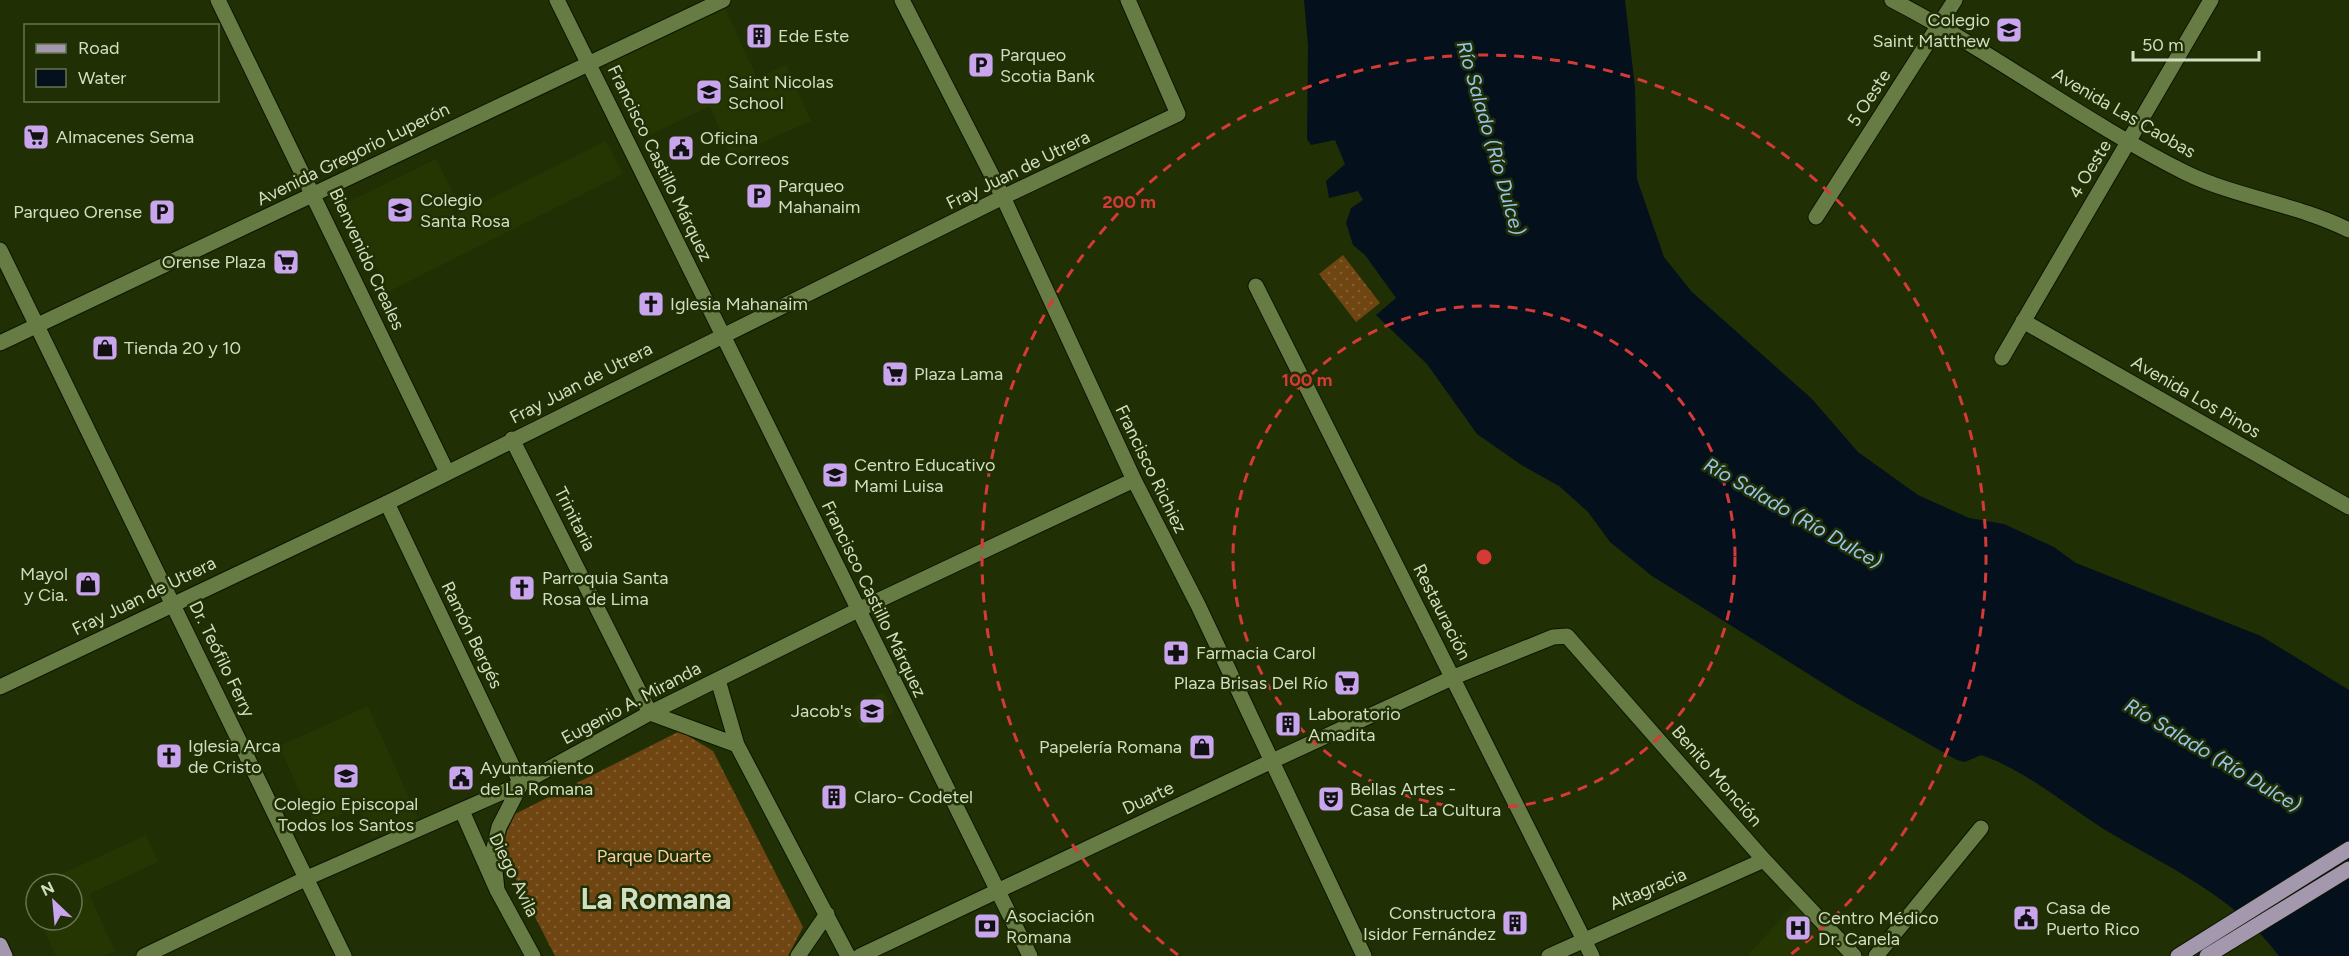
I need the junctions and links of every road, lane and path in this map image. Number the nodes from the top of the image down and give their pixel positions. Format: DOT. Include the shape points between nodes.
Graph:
graph roads {
  1 [pos="218,0"];
  2 [pos="557,0"];
  3 [pos="723,0"];
  4 [pos="902,0"];
  5 [pos="1128,0"];
  6 [pos="1892,0"];
  7 [pos="1955,0"];
  8 [pos="2211,0"];
  9 [pos="1940,24"];
  10 [pos="589,62"];
  11 [pos="2129,142"];
  12 [pos="314,194"];
  13 [pos="1003,197"];
  14 [pos="1816,217"];
  15 [pos="2349,230"];
  16 [pos="0,250"];
  17 [pos="1256,286"];
  18 [pos="2023,321"];
  19 [pos="37,325"];
  20 [pos="723,334"];
  21 [pos="0,342"];
  22 [pos="2002,358"];
  23 [pos="512,440"];
  24 [pos="447,472"];
  25 [pos="1134,480"];
  26 [pos="387,503"];
  27 [pos="2349,507"];
  28 [pos="173,603"];
  29 [pos="858,610"];
  30 [pos="1545,640"];
  31 [pos="1454,677"];
  32 [pos="718,680"];
  33 [pos="0,687"];
  34 [pos="650,713"];
  35 [pos="737,745"];
  36 [pos="1270,762"];
  37 [pos="521,784"];
  38 [pos="462,811"];
  39 [pos="1982,828"];
  40 [pos="2349,849"];
  41 [pos="1764,860"];
  42 [pos="2349,869"];
  43 [pos="307,878"];
  44 [pos="497,890"];
  45 [pos="999,890"];
  46 [pos="827,914"];
  47 [pos="2243,925"];
  48 [pos="1584,938"];
  49 [pos="0,945"];
  50 [pos="5,956"];
  51 [pos="144,956"];
  52 [pos="344,956"];
  53 [pos="533,956"];
  54 [pos="798,956"];
  55 [pos="848,956"];
  56 [pos="860,956"];
  57 [pos="1030,956"];
  58 [pos="1364,956"];
  59 [pos="1549,956"];
  60 [pos="1592,956"];
  61 [pos="1854,956"];
  62 [pos="1876,956"];
  63 [pos="2178,956"];
  64 [pos="2207,956"];
  1 -- 12 [label="street, Bienvenido Creales"];
  2 -- 10 [label="street, Francisco Castillo Márquez"];
  3 -- 10 [label="street, Avenida Gregorio Luperón"];
  4 -- 13 [label="street, Francisco Richiez"];
  5 -- 13 [label="street, Fray Juan de Utrera" via="1178,114"];
  6 -- 9 [label="street, Avenida Las Caobas"];
  7 -- 9 [label="street, 5 Oeste"];
  8 -- 11 [label="street, 4 Oeste"];
  9 -- 11 [label="street, Avenida Las Caobas"];
  9 -- 14 [label="street, 5 Oeste"];
  10 -- 12 [label="street, Avenida Gregorio Luperón"];
  10 -- 20 [label="street, Francisco Castillo Márquez"];
  11 -- 15 [label="street, Avenida Las Caobas" via="2189,174"];
  11 -- 18 [label="street, 4 Oeste"];
  12 -- 19 [label="street, Avenida Gregorio Luperón"];
  12 -- 24 [label="street, Bienvenido Creales"];
  13 -- 20 [label="street, Fray Juan de Utrera"];
  13 -- 25 [label="street, Francisco Richiez"];
  16 -- 19 [label="street, Dr. Teófilo Ferry"];
  17 -- 31 [label="street, Restauración"];
  18 -- 22 [label="street, 4 Oeste"];
  18 -- 27 [label="street, Avenida Los Pinos"];
  19 -- 21 [label="street, Avenida Gregorio Luperón"];
  19 -- 28 [label="street, Dr. Teófilo Ferry"];
  20 -- 23 [label="street, Fray Juan de Utrera"];
  20 -- 29 [label="street, Francisco Castillo Márquez"];
  23 -- 24 [label="street, Fray Juan de Utrera"];
  23 -- 34 [label="street, Trinitaria"];
  24 -- 26 [label="street, Fray Juan de Utrera"];
  25 -- 29 [label="street, Eugenio A. Miranda"];
  25 -- 36 [label="street, Francisco Richiez" via="1198,605"];
  26 -- 28 [label="street, Fray Juan de Utrera"];
  26 -- 37 [label="street, Ramón Bergés"];
  28 -- 33 [label="street, Fray Juan de Utrera"];
  28 -- 43 [label="street, Dr. Teófilo Ferry"];
  29 -- 32 [label="street, Eugenio A. Miranda"];
  29 -- 45 [label="street, Francisco Castillo Márquez"];
  30 -- 31 [label="street, Duarte"];
  30 -- 41 [label="street, Benito Monción" via="1563,635 1571,639"];
  31 -- 36 [label="street, Duarte"];
  31 -- 48 [label="street, Restauración"];
  32 -- 34 [label="street, Eugenio A. Miranda"];
  32 -- 35 [label="street"];
  34 -- 35 [label="street"];
  34 -- 37 [label="street, Eugenio A. Miranda"];
  35 -- 46 [label="street"];
  36 -- 45 [label="street, Duarte"];
  36 -- 58 [label="street, Francisco Richiez"];
  37 -- 38 [label="street, Eugenio A. Miranda"];
  37 -- 44 [label="street" via="499,827 493,852"];
  38 -- 43 [label="street, Eugenio A. Miranda"];
  38 -- 44 [label="street, Diego Avila"];
  39 -- 62 [label="street"];
  40 -- 47 [label="main road"];
  41 -- 48 [label="street, Altagracia"];
  41 -- 61 [label="street, Benito Monción"];
  42 -- 47 [label="main road"];
  43 -- 51 [label="street, Eugenio A. Miranda"];
  43 -- 52 [label="street, Dr. Teófilo Ferry"];
  44 -- 53 [label="street, Diego Avila"];
  45 -- 56 [label="street, Duarte"];
  45 -- 57 [label="street, Francisco Castillo Márquez"];
  46 -- 54 [label="street"];
  46 -- 55 [label="street"];
  47 -- 63 [label="main road"];
  47 -- 64 [label="main road"];
  48 -- 59 [label="street, Altagracia"];
  48 -- 60 [label="street, Restauración"];
  49 -- 50 [label="main road"];
}
